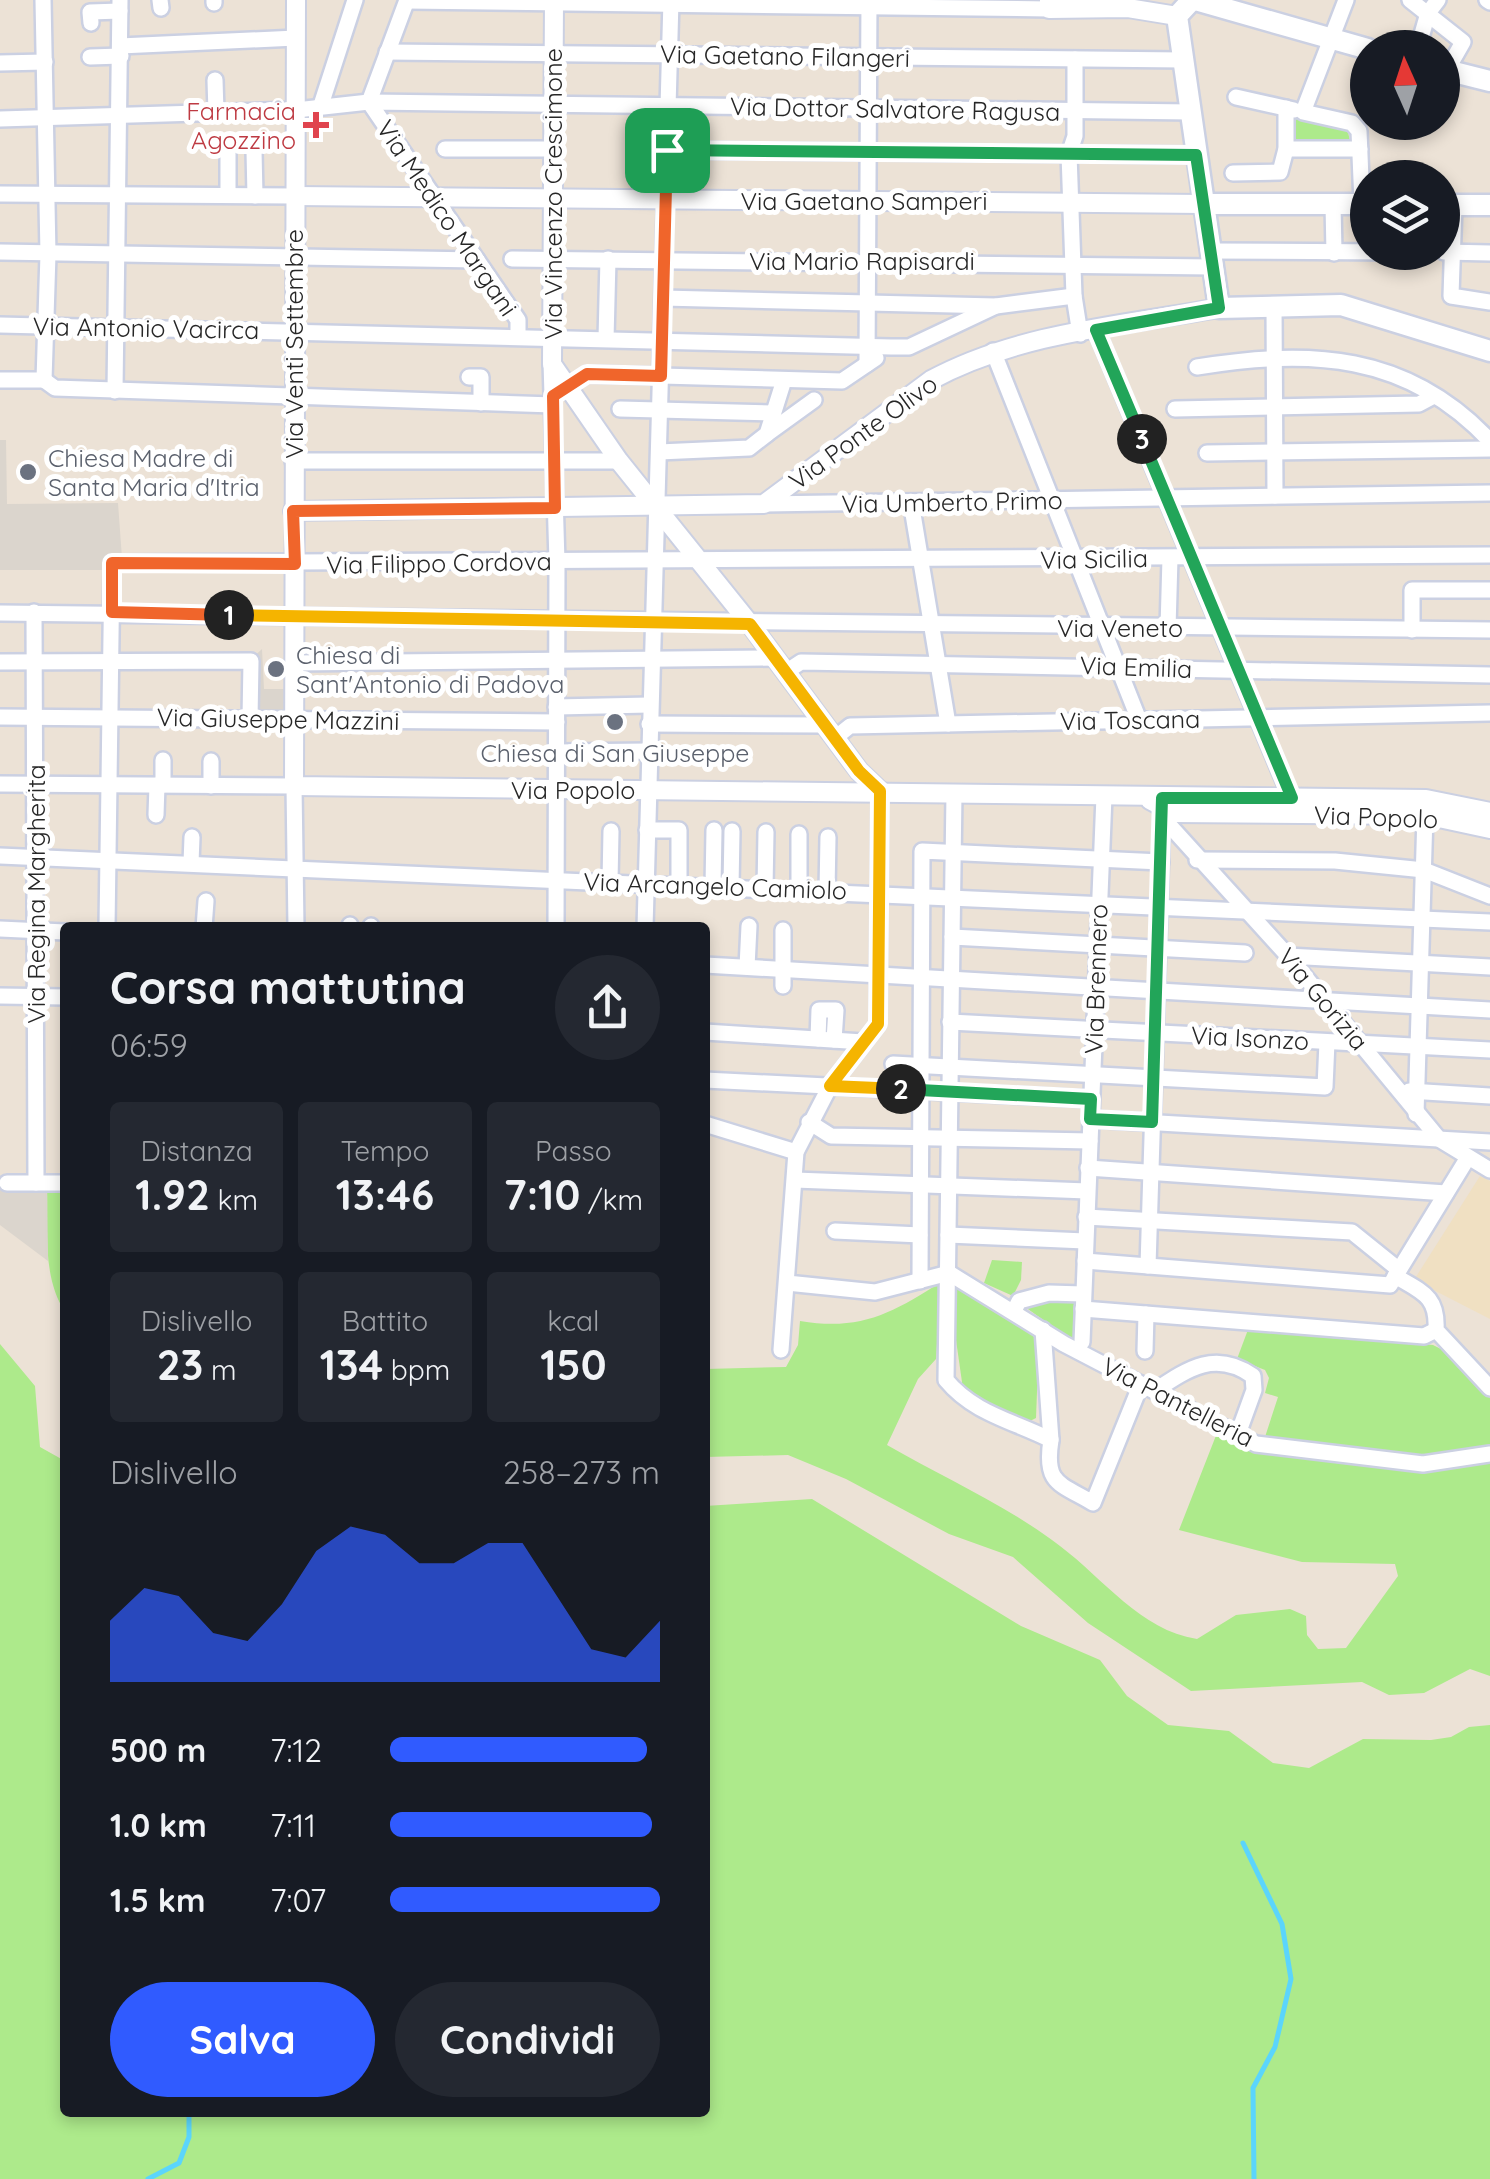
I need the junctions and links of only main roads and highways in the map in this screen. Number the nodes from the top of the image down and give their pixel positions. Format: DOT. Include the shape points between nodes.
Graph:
graph roads {
  1 [pos="1188,5"];
  2 [pos="1350,44"];
  3 [pos="1460,73"];
  4 [pos="1490,81"];
  5 [pos="1203,204"];
  6 [pos="1350,204"];
  7 [pos="1460,205"];
  8 [pos="1490,205"];
  9 [pos="1490,352"];
  1 -- 2 [label="main road"];
  1 -- 5 [label="main road" via="1183,60"];
  3 -- 4 [label="main road"];
  5 -- 6 [label="main road, Via Gaetano Samperi"];
  5 -- 9 [label="main road, Via Ponte Olivo" via="1219,308 1352,307"];
  7 -- 8 [label="main road"];
}
